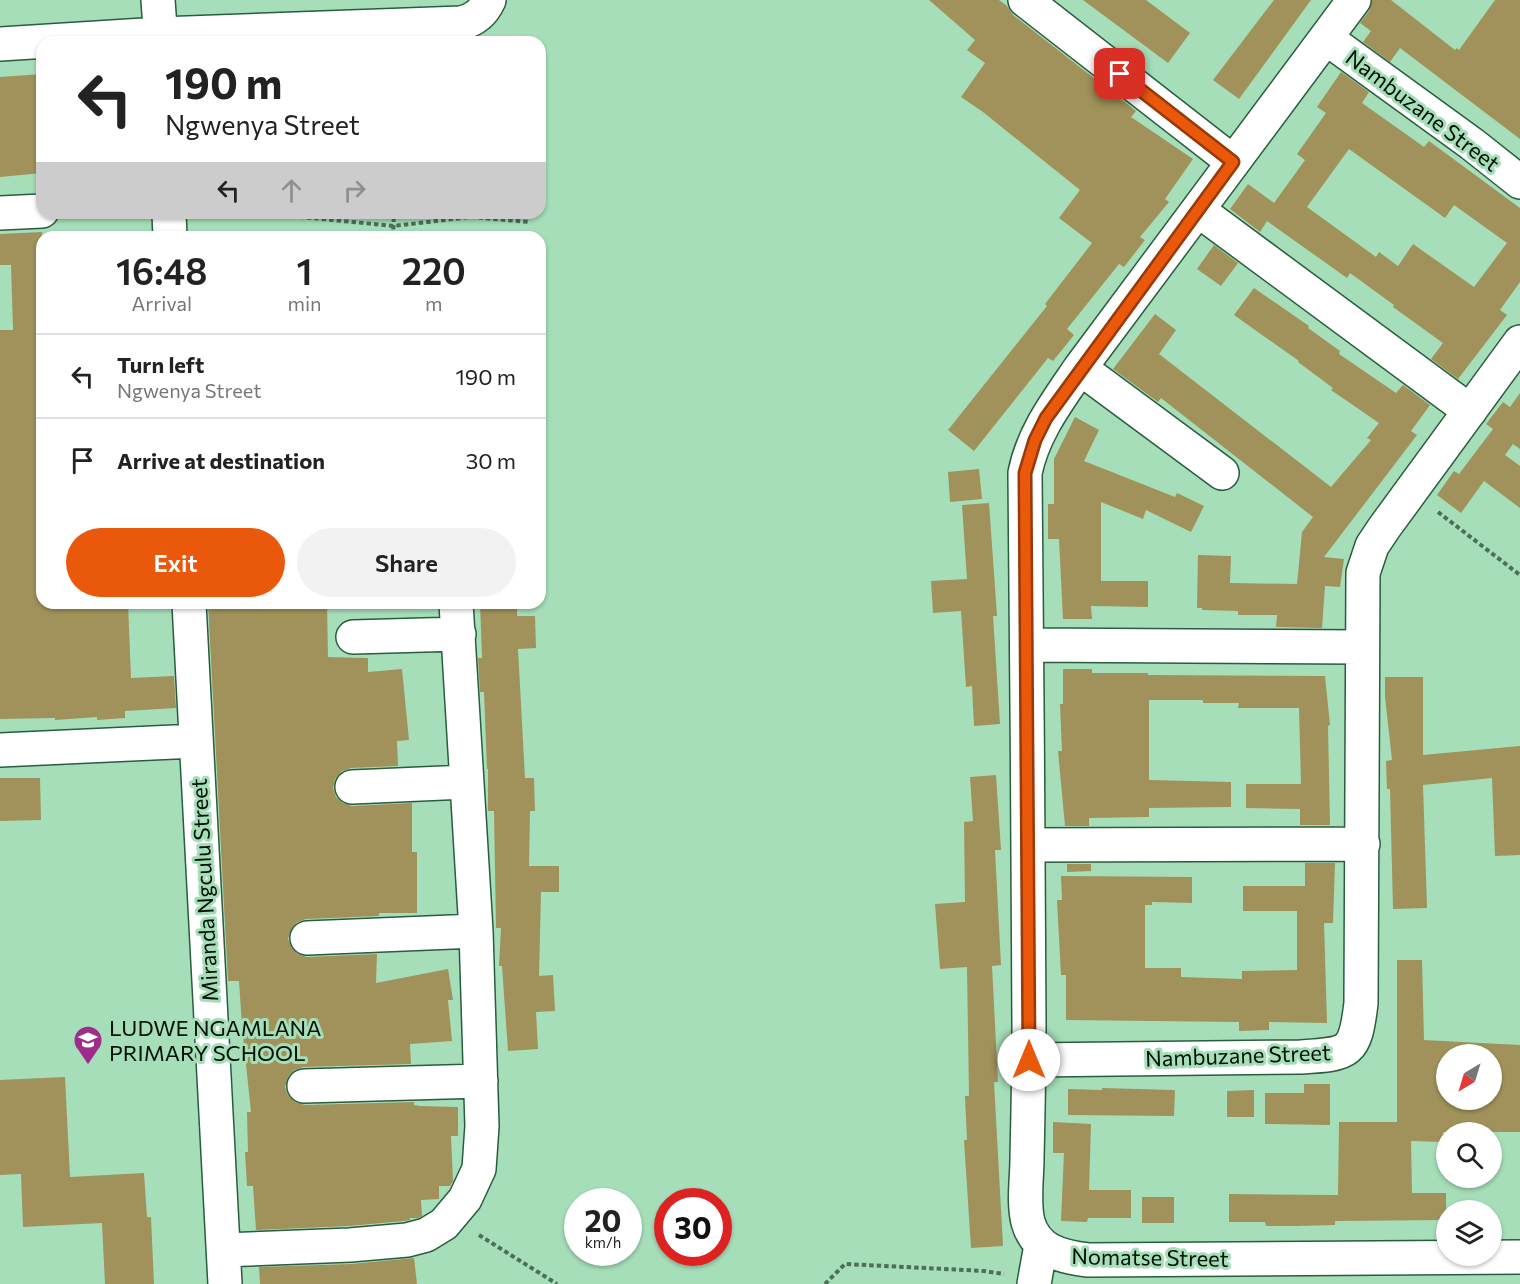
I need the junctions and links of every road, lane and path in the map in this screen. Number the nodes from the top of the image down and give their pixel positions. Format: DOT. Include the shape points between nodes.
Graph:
graph roads {
  1 [pos="158,0"];
  2 [pos="489,0"];
  3 [pos="1025,0"];
  4 [pos="1354,0"];
  5 [pos="335,13"];
  6 [pos="160,36"];
  7 [pos="174,36"];
  8 [pos="1326,38"];
  9 [pos="36,43"];
  10 [pos="0,44"];
  11 [pos="1233,162"];
  12 [pos="1520,182"];
  13 [pos="1198,210"];
  14 [pos="36,211"];
  15 [pos="0,213"];
  16 [pos="322,219"];
  17 [pos="394,219"];
  18 [pos="454,219"];
  19 [pos="495,219"];
  20 [pos="530,222"];
  21 [pos="393,226"];
  22 [pos="393,231"];
  23 [pos="1520,342"];
  24 [pos="1080,368"];
  25 [pos="1470,411"];
  26 [pos="1222,473"];
  27 [pos="1411,491"];
  28 [pos="1520,575"];
  29 [pos="189,609"];
  30 [pos="457,619"];
  31 [pos="353,637"];
  32 [pos="1027,645"];
  33 [pos="1362,646"];
  34 [pos="196,741"];
  35 [pos="0,750"];
  36 [pos="466,782"];
  37 [pos="352,787"];
  38 [pos="1363,844"];
  39 [pos="1028,845"];
  40 [pos="476,931"];
  41 [pos="307,938"];
  42 [pos="1029,1060"];
  43 [pos="481,1081"];
  44 [pos="304,1086"];
  45 [pos="444,1224"];
  46 [pos="1041,1245"];
  47 [pos="224,1250"];
  48 [pos="1520,1257"];
  49 [pos="1228,1271"];
  50 [pos="1034,1281"];
  51 [pos="225,1284"];
  52 [pos="557,1284"];
  53 [pos="825,1284"];
  1 -- 6 [label="street"];
  2 -- 5 [label="street" via="480,15 461,23"];
  3 -- 11 [label="street"];
  4 -- 8 [label="street, Nomatse Street"];
  5 -- 7 [label="street"];
  8 -- 11 [label="street, Nomatse Street"];
  8 -- 12 [label="street, Nambuzane Street"];
  9 -- 10 [label="street"];
  11 -- 13 [label="street, Nomatse Street"];
  13 -- 24 [label="street, Nomatse Street"];
  13 -- 25 [label="street"];
  14 -- 15 [label="street"];
  16 -- 21 [label="path"];
  17 -- 21 [label="path"];
  18 -- 21 [label="path"];
  19 -- 20 [label="path"];
  21 -- 22 [label="path"];
  23 -- 25 [label="street, Nambuzane Street"];
  24 -- 26 [label="street"];
  24 -- 32 [label="street, Nomatse Street" via="1046,418 1025,473"];
  25 -- 27 [label="street, Nambuzane Street"];
  27 -- 28 [label="path"];
  27 -- 33 [label="street, Nambuzane Street" via="1368,558"];
  29 -- 34 [label="street, Miranda Ngculu Street"];
  30 -- 31 [label="street"];
  30 -- 36 [label="street"];
  32 -- 33 [label="street"];
  32 -- 39 [label="street, Nomatse Street"];
  33 -- 38 [label="street, Nambuzane Street"];
  34 -- 35 [label="street"];
  34 -- 47 [label="street, Miranda Ngculu Street"];
  36 -- 37 [label="street"];
  36 -- 40 [label="street"];
  38 -- 39 [label="street"];
  38 -- 42 [label="street, Nambuzane Street" via="1361,1003 1354,1041 1347,1048 1328,1055 1300,1057"];
  39 -- 42 [label="street, Nomatse Street"];
  40 -- 41 [label="street"];
  40 -- 43 [label="street"];
  42 -- 46 [label="street, Nomatse Street" via="1026,1198 1028,1221"];
  43 -- 44 [label="street"];
  43 -- 45 [label="street" via="479,1169 465,1199"];
  45 -- 47 [label="street" via="407,1240"];
  45 -- 52 [label="path" via="483,1236"];
  46 -- 49 [label="street, Nomatse Street" via="1056,1254 1088,1260"];
  46 -- 50 [label="street"];
  47 -- 51 [label="street, Miranda Ngculu Street"];
  48 -- 49 [label="street, Nomatse Street"];
  50 -- 53 [label="path" via="984,1271 845,1264"];
}
